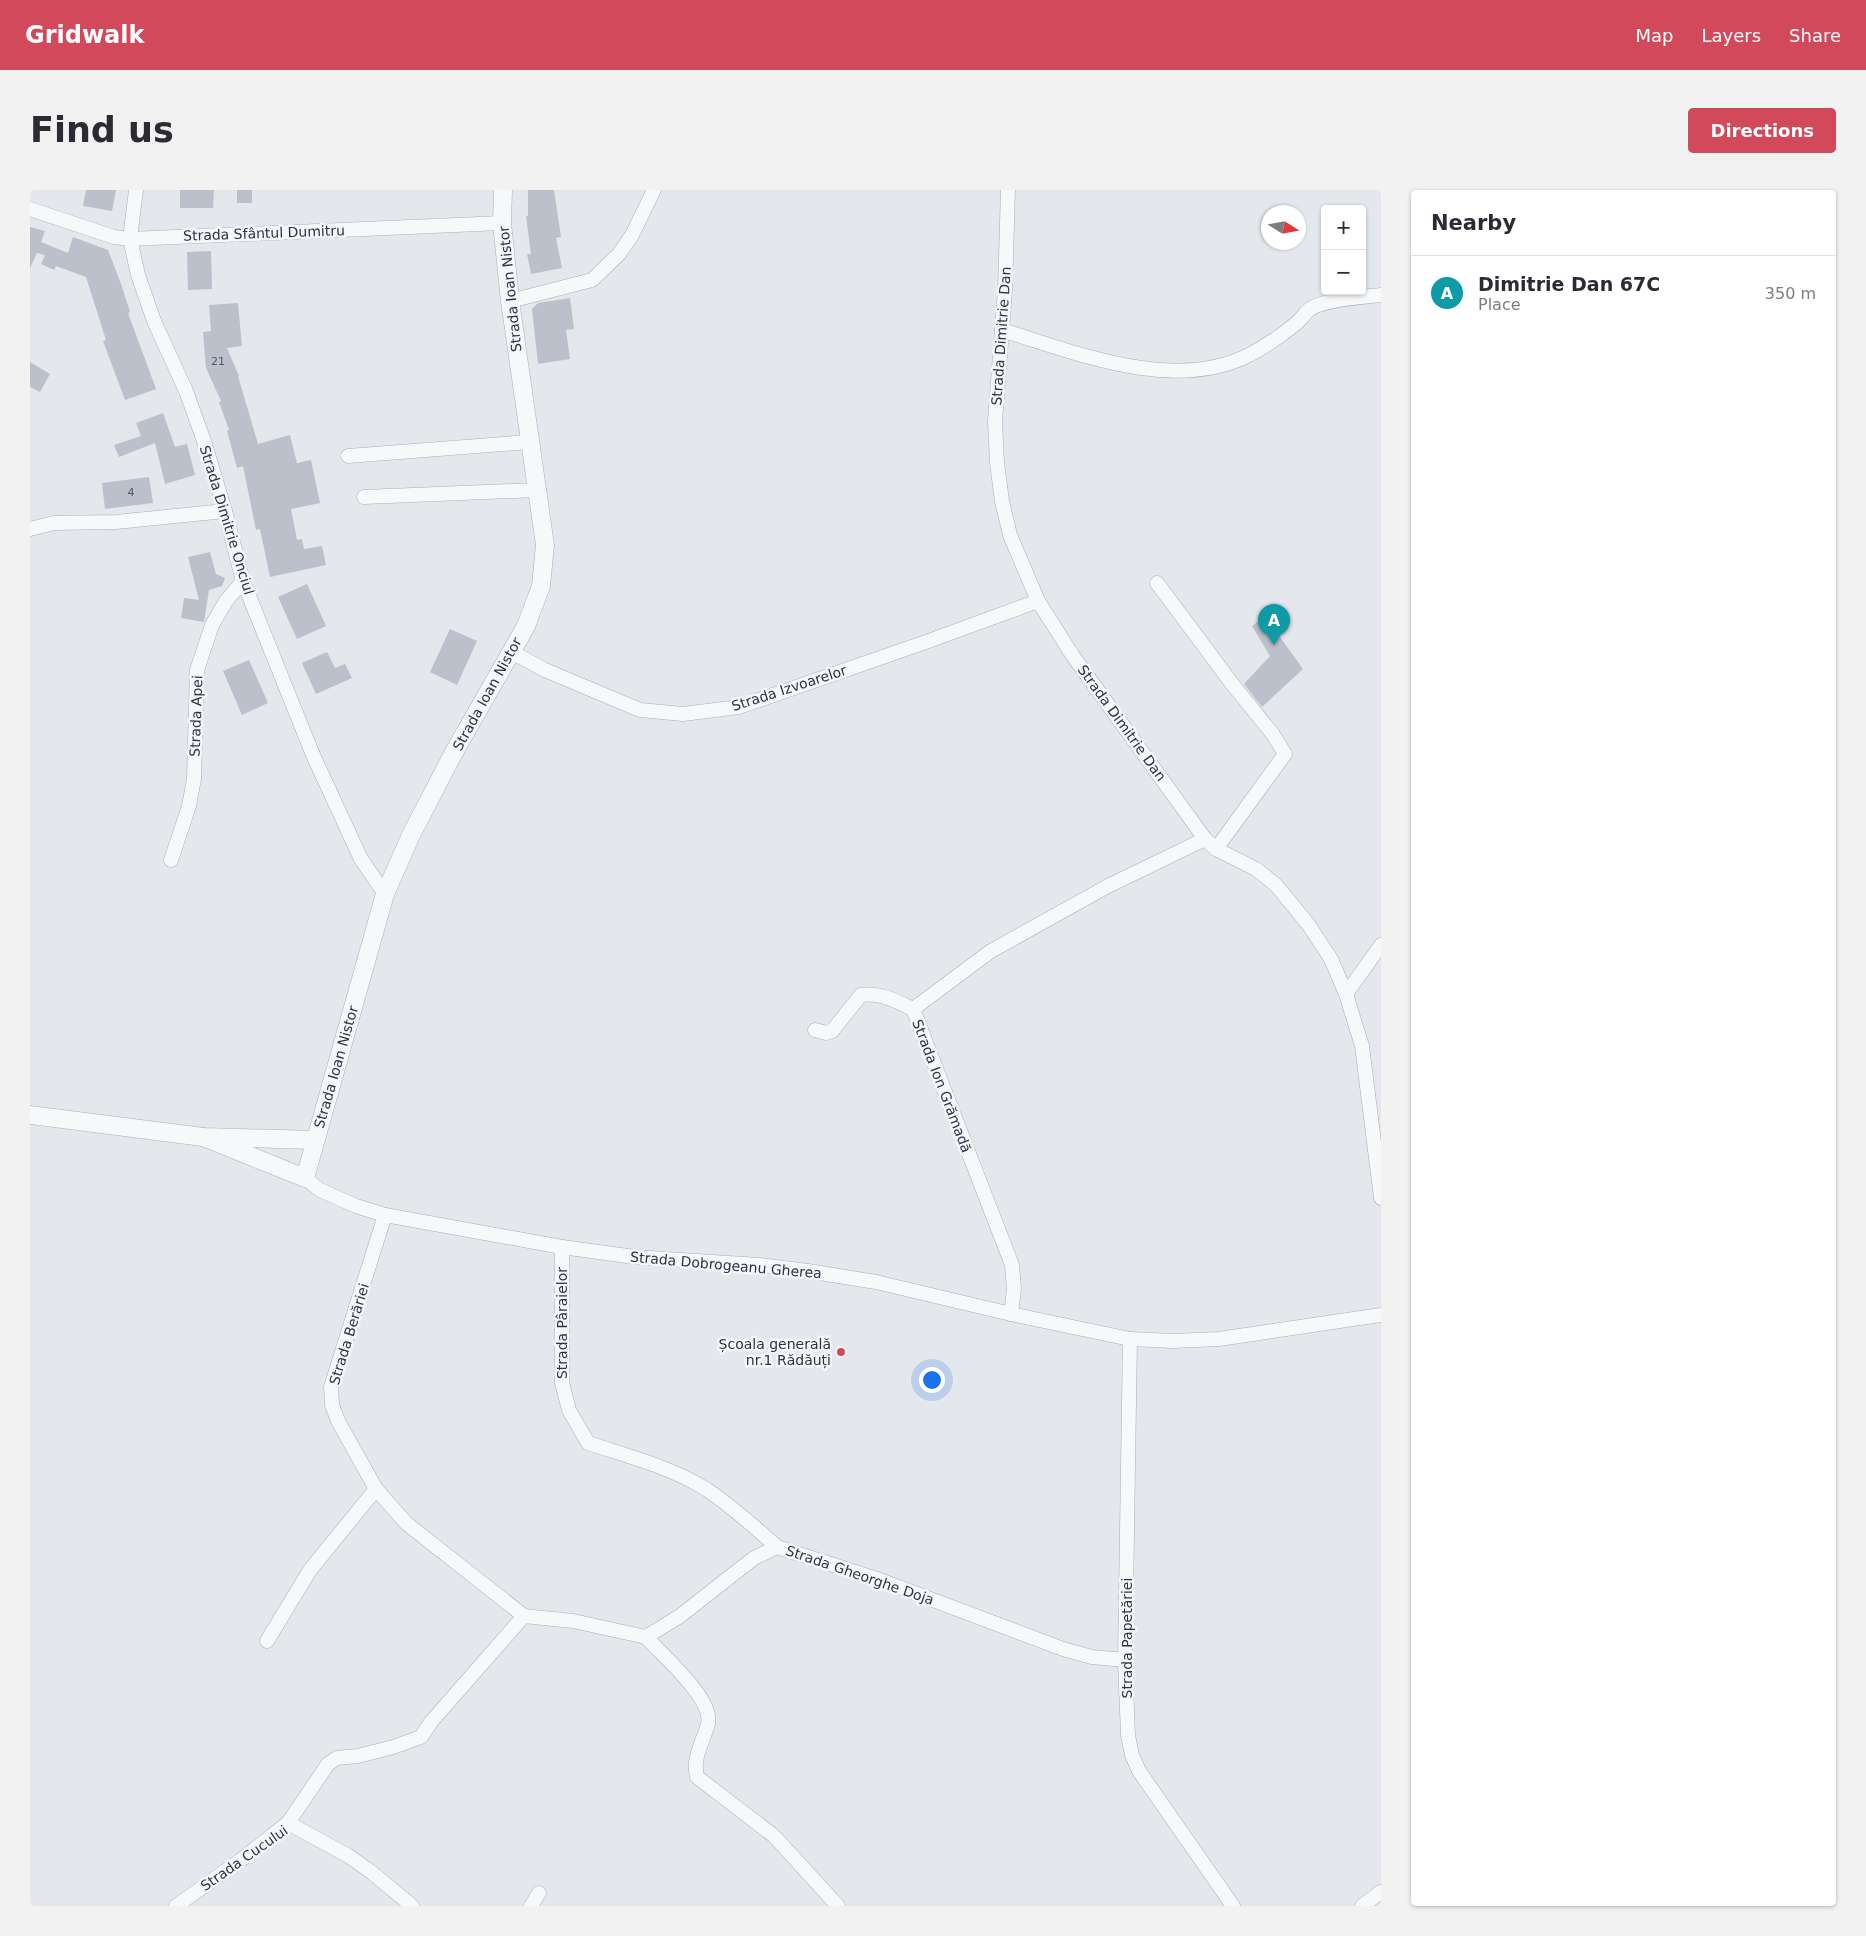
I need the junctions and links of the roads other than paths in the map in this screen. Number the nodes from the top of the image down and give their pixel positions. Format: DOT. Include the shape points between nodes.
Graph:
graph roads {
  1 [pos="136,190"];
  2 [pos="503,190"];
  3 [pos="654,190"];
  4 [pos="1008,190"];
  5 [pos="30,209"];
  6 [pos="502,223"];
  7 [pos="130,239"];
  8 [pos="1381,295"];
  9 [pos="510,301"];
  10 [pos="1002,330"];
  11 [pos="529,442"];
  12 [pos="348,456"];
  13 [pos="537,490"];
  14 [pos="364,497"];
  15 [pos="225,511"];
  16 [pos="30,529"];
  17 [pos="243,581"];
  18 [pos="1157,583"];
  19 [pos="1038,601"];
  20 [pos="510,651"];
  21 [pos="1205,839"];
  22 [pos="1216,849"];
  23 [pos="171,860"];
  24 [pos="385,894"];
  25 [pos="1381,945"];
  26 [pos="1346,994"];
  27 [pos="913,1009"];
  28 [pos="815,1030"];
  29 [pos="30,1115"];
  30 [pos="203,1137"];
  31 [pos="315,1140"];
  32 [pos="305,1178"];
  33 [pos="1381,1198"];
  34 [pos="385,1215"];
  35 [pos="562,1247"];
  36 [pos="1011,1314"];
  37 [pos="1381,1315"];
  38 [pos="1130,1339"];
  39 [pos="376,1489"];
  40 [pos="777,1548"];
  41 [pos="524,1616"];
  42 [pos="646,1637"];
  43 [pos="267,1641"];
  44 [pos="1125,1660"];
  45 [pos="288,1823"];
  46 [pos="539,1892"];
  47 [pos="1381,1892"];
  48 [pos="176,1906"];
  49 [pos="412,1906"];
  50 [pos="531,1906"];
  51 [pos="838,1906"];
  52 [pos="1234,1906"];
  53 [pos="1362,1906"];
  1 -- 7 [label="street, Strada Dimitrie Onciul"];
  2 -- 6 [label="street, Strada Ioan Nistor"];
  3 -- 9 [label="street" via="628,241 592,280"];
  4 -- 10 [label="street, Strada Dimitrie Dan"];
  5 -- 7 [label="street, Strada Sfântul Dumitru" via="114,237"];
  6 -- 7 [label="street, Strada Sfântul Dumitru"];
  6 -- 9 [label="street, Strada Ioan Nistor"];
  7 -- 15 [label="street, Strada Dimitrie Onciul" via="141,284 186,391"];
  8 -- 10 [label="street" via="1311,308 1295,325 1249,355 1213,368 1187,371 1131,367"];
  9 -- 11 [label="street, Strada Ioan Nistor"];
  10 -- 19 [label="street, Strada Dimitrie Dan" via="995,421 998,473 1010,535"];
  11 -- 12 [label="street"];
  11 -- 13 [label="street, Strada Ioan Nistor"];
  13 -- 14 [label="street"];
  13 -- 20 [label="street, Strada Ioan Nistor" via="545,545 540,586 526,626"];
  15 -- 16 [label="street" via="116,522 54,523"];
  15 -- 17 [label="street, Strada Dimitrie Onciul"];
  17 -- 23 [label="street, Strada Apei" via="212,625 197,670 194,779 189,806"];
  17 -- 24 [label="street, Strada Dimitrie Onciul" via="313,755 361,859"];
  18 -- 22 [label="street" via="1285,754"];
  19 -- 20 [label="street, Strada Izvoarelor" via="739,707 683,714 640,710 545,670"];
  19 -- 21 [label="street, Strada Dimitrie Dan" via="1073,656"];
  20 -- 24 [label="street, Strada Ioan Nistor" via="411,835"];
  21 -- 22 [label="street, Strada Dimitrie Dan"];
  21 -- 27 [label="street, Strada Ion Grămadă" via="1108,886 991,951"];
  22 -- 26 [label="street, Strada Dimitrie Dan" via="1256,869 1291,901 1331,959"];
  24 -- 31 [label="street, Strada Ioan Nistor"];
  25 -- 26 [label="street"];
  26 -- 33 [label="street, Strada Dimitrie Dan" via="1362,1046"];
  27 -- 28 [label="street" via="887,997 860,995 832,1031 826,1034"];
  27 -- 36 [label="street, Strada Ion Grămadă" via="1010,1258 1014,1289"];
  29 -- 30 [label="street, Strada Dobrogeanu Gherea"];
  30 -- 31 [label="street, Strada Dobrogeanu Gherea"];
  30 -- 32 [label="street, Strada Dobrogeanu Gherea"];
  31 -- 32 [label="street, Strada Ioan Nistor"];
  32 -- 34 [label="street, Strada Dobrogeanu Gherea" via="320,1190"];
  34 -- 35 [label="street, Strada Dobrogeanu Gherea"];
  34 -- 39 [label="street, Strada Berăriei" via="332,1388 332,1405 338,1421"];
  35 -- 36 [label="street, Strada Dobrogeanu Gherea" via="644,1258 808,1271 876,1282"];
  35 -- 40 [label="street, Strada Pâraielor" via="562,1383 569,1410 588,1443 664,1470 705,1489"];
  36 -- 38 [label="street, Strada Dobrogeanu Gherea"];
  37 -- 38 [label="street, Strada Dobrogeanu Gherea" via="1219,1338"];
  38 -- 44 [label="street, Strada Papetăriei"];
  39 -- 41 [label="street, Strada Berăriei" via="406,1523"];
  39 -- 43 [label="street" via="310,1570"];
  40 -- 42 [label="street, Strada Gheorghe Doja" via="754,1558 680,1616"];
  40 -- 44 [label="street, Strada Gheorghe Doja" via="880,1580 1063,1649 1092,1657"];
  41 -- 42 [label="street" via="573,1621"];
  41 -- 45 [label="street" via="421,1737 358,1756 337,1758 328,1764"];
  42 -- 51 [label="street" via="696,1690 707,1710 708,1722 695,1767 697,1777 774,1836"];
  44 -- 52 [label="street, Strada Papetăriei" via="1128,1735 1139,1771"];
  45 -- 48 [label="street, Strada Cucului"];
  45 -- 49 [label="street, Strada Cucului" via="370,1871"];
  46 -- 50 [label="street"];
  47 -- 53 [label="street"];
}
